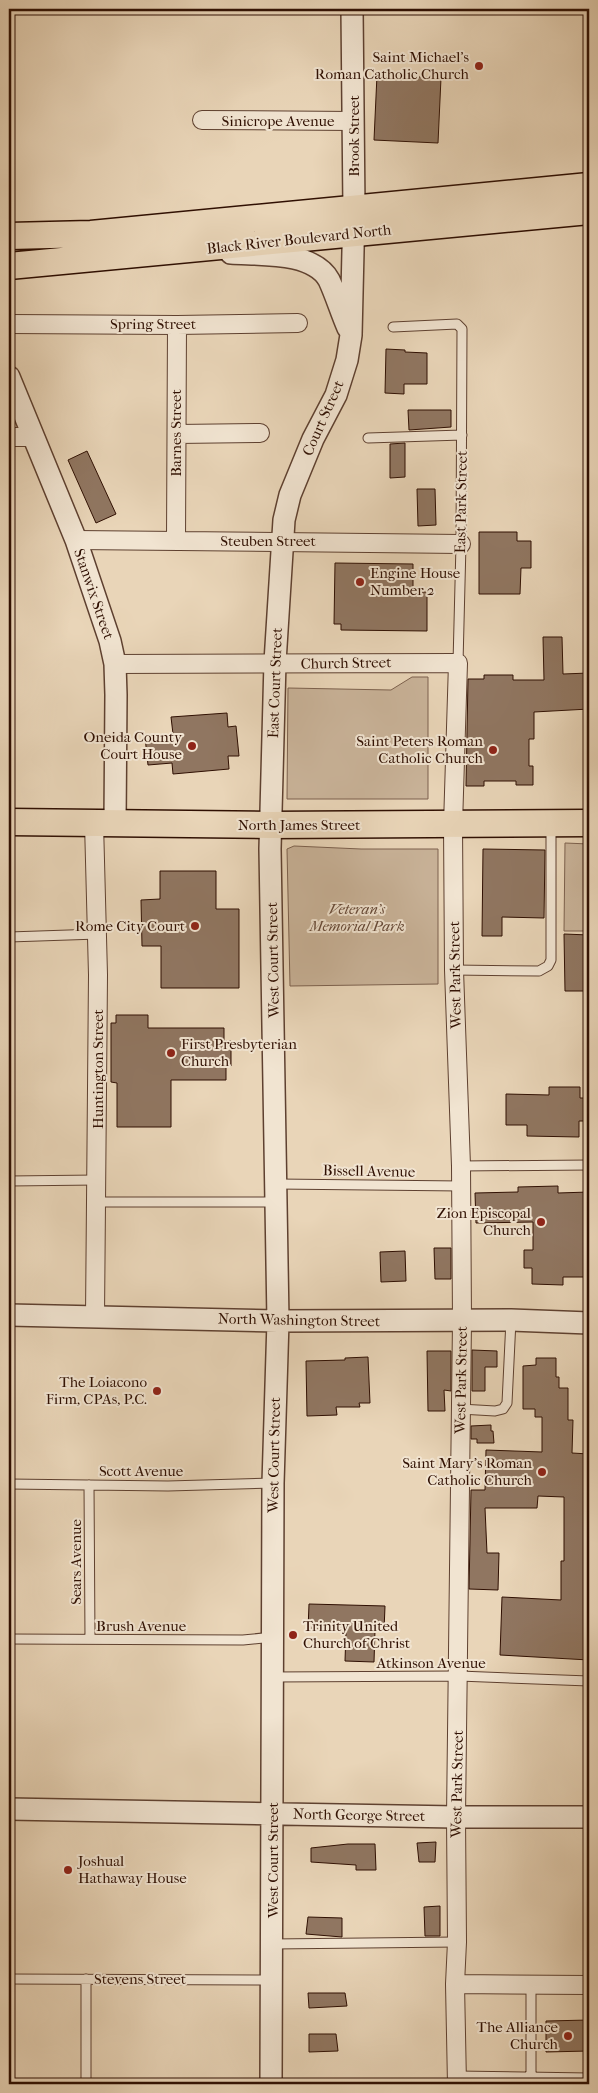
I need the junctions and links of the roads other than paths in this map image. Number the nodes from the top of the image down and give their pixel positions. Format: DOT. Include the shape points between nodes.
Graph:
graph roads {
  1 [pos="352,9"];
  2 [pos="202,120"];
  3 [pos="354,121"];
  4 [pos="589,186"];
  5 [pos="589,211"];
  6 [pos="354,221"];
  7 [pos="9,236"];
  8 [pos="194,250"];
  9 [pos="9,266"];
  10 [pos="298,323"];
  11 [pos="9,324"];
  12 [pos="177,325"];
  13 [pos="393,328"];
  14 [pos="351,335"];
  15 [pos="9,377"];
  16 [pos="260,433"];
  17 [pos="177,434"];
  18 [pos="462,435"];
  19 [pos="9,437"];
  20 [pos="33,437"];
  21 [pos="368,438"];
  22 [pos="76,540"];
  23 [pos="176,541"];
  24 [pos="282,541"];
  25 [pos="461,544"];
  26 [pos="275,662"];
  27 [pos="458,663"];
  28 [pos="115,664"];
  29 [pos="9,822"];
  30 [pos="551,822"];
  31 [pos="105,823"];
  32 [pos="589,823"];
  33 [pos="453,825"];
  34 [pos="270,826"];
  35 [pos="98,934"];
  36 [pos="9,937"];
  37 [pos="454,970"];
  38 [pos="589,1165"];
  39 [pos="461,1166"];
  40 [pos="97,1180"];
  41 [pos="9,1181"];
  42 [pos="460,1186"];
  43 [pos="277,1193"];
  44 [pos="96,1202"];
  45 [pos="9,1315"];
  46 [pos="95,1316"];
  47 [pos="511,1320"];
  48 [pos="278,1321"];
  49 [pos="462,1321"];
  50 [pos="589,1323"];
  51 [pos="460,1409"];
  52 [pos="273,1483"];
  53 [pos="9,1484"];
  54 [pos="90,1485"];
  55 [pos="273,1637"];
  56 [pos="9,1639"];
  57 [pos="90,1639"];
  58 [pos="273,1676"];
  59 [pos="459,1676"];
  60 [pos="589,1681"];
  61 [pos="9,1809"];
  62 [pos="273,1813"];
  63 [pos="456,1817"];
  64 [pos="589,1817"];
  65 [pos="457,1942"];
  66 [pos="272,1944"];
  67 [pos="9,1979"];
  68 [pos="86,1979"];
  69 [pos="272,1980"];
  70 [pos="455,1984"];
  71 [pos="530,1985"];
  72 [pos="589,1985"];
  73 [pos="531,2077"];
  74 [pos="589,2078"];
  75 [pos="457,2080"];
  76 [pos="86,2084"];
  77 [pos="271,2084"];
  1 -- 3 [label="street, Brook Street"];
  2 -- 3 [label="street, Sinicrope Avenue"];
  3 -- 6 [label="street, Brook Street"];
  4 -- 6 [label="main road, Black River Boulevard North"];
  5 -- 6 [label="main road, Black River Boulevard North"];
  6 -- 7 [label="main road, Black River Boulevard North"];
  6 -- 8 [label="main road, Black River Boulevard North"];
  6 -- 14 [label="street, Court Street"];
  8 -- 9 [label="main road, Black River Boulevard North"];
  8 -- 14 [label="street" via="299,259 316,266 328,279"];
  10 -- 12 [label="street, Spring Street"];
  11 -- 12 [label="street, Spring Street"];
  12 -- 17 [label="street, Barnes Street"];
  13 -- 18 [label="lane, East Park Street" via="457,324 462,329"];
  14 -- 24 [label="street, Court Street" via="336,395 290,495"];
  15 -- 20 [label="street, Stanwix Street"];
  16 -- 17 [label="street"];
  17 -- 23 [label="street, Barnes Street"];
  18 -- 21 [label="lane"];
  18 -- 25 [label="lane, East Park Street"];
  19 -- 20 [label="street"];
  20 -- 22 [label="street, Stanwix Street"];
  22 -- 23 [label="street, Steuben Street"];
  22 -- 28 [label="street, Stanwix Street"];
  23 -- 24 [label="street, Steuben Street"];
  24 -- 25 [label="street, Steuben Street"];
  24 -- 26 [label="street, East Court Street"];
  25 -- 27 [label="lane, East Park Street"];
  26 -- 27 [label="street, Church Street"];
  26 -- 28 [label="street, Church Street"];
  26 -- 34 [label="street, East Court Street"];
  27 -- 33 [label="street, East Park Street"];
  28 -- 31 [label="street, Stanwix Street"];
  29 -- 31 [label="main road, North James Street"];
  30 -- 32 [label="main road, North James Street"];
  30 -- 33 [label="main road, North James Street"];
  30 -- 37 [label="lane" via="551,960 548,966 539,971"];
  31 -- 34 [label="main road, North James Street"];
  31 -- 35 [label="street, Huntington Street"];
  33 -- 34 [label="main road, North James Street"];
  33 -- 37 [label="street, West Park Street"];
  34 -- 43 [label="street, West Court Street"];
  35 -- 36 [label="lane"];
  35 -- 40 [label="street, Huntington Street"];
  37 -- 39 [label="street, West Park Street"];
  38 -- 39 [label="lane"];
  39 -- 42 [label="street, West Park Street"];
  40 -- 41 [label="lane"];
  40 -- 44 [label="street, Huntington Street"];
  42 -- 43 [label="lane, Bissell Avenue"];
  42 -- 49 [label="street, West Park Street"];
  43 -- 44 [label="lane, Bissell Avenue"];
  43 -- 48 [label="street, West Court Street"];
  44 -- 46 [label="street, Huntington Street"];
  45 -- 46 [label="street, North Washington Street"];
  46 -- 48 [label="street, North Washington Street"];
  47 -- 49 [label="street, North Washington Street"];
  47 -- 50 [label="street, North Washington Street"];
  47 -- 51 [label="lane" via="507,1403 503,1409"];
  48 -- 49 [label="street, North Washington Street"];
  48 -- 52 [label="street, West Court Street"];
  49 -- 51 [label="street, West Park Street"];
  51 -- 59 [label="street, West Park Street"];
  52 -- 54 [label="lane, Scott Avenue"];
  52 -- 55 [label="street, West Court Street"];
  53 -- 54 [label="lane, Scott Avenue"];
  54 -- 57 [label="lane, Sears Avenue"];
  55 -- 57 [label="lane, Brush Avenue" via="243,1640"];
  55 -- 58 [label="street, West Court Street"];
  56 -- 57 [label="lane, Brush Avenue"];
  58 -- 59 [label="lane, Atkinson Avenue"];
  58 -- 62 [label="street, West Court Street"];
  59 -- 60 [label="lane, Atkinson Avenue"];
  59 -- 63 [label="street, West Park Street"];
  61 -- 62 [label="street, North George Street"];
  62 -- 63 [label="street, North George Street"];
  62 -- 66 [label="street, West Court Street"];
  63 -- 64 [label="street, North George Street"];
  63 -- 65 [label="street, West Park Street"];
  65 -- 66 [label="lane"];
  65 -- 70 [label="street, West Park Street"];
  66 -- 69 [label="street, West Court Street"];
  67 -- 68 [label="lane, Stevens Street"];
  68 -- 69 [label="lane, Stevens Street"];
  68 -- 76 [label="lane"];
  69 -- 77 [label="street, West Court Street"];
  70 -- 71 [label="street"];
  70 -- 75 [label="street, West Park Street"];
  71 -- 72 [label="street"];
  71 -- 73 [label="lane"];
  73 -- 74 [label="lane"];
  73 -- 75 [label="lane"];
}
